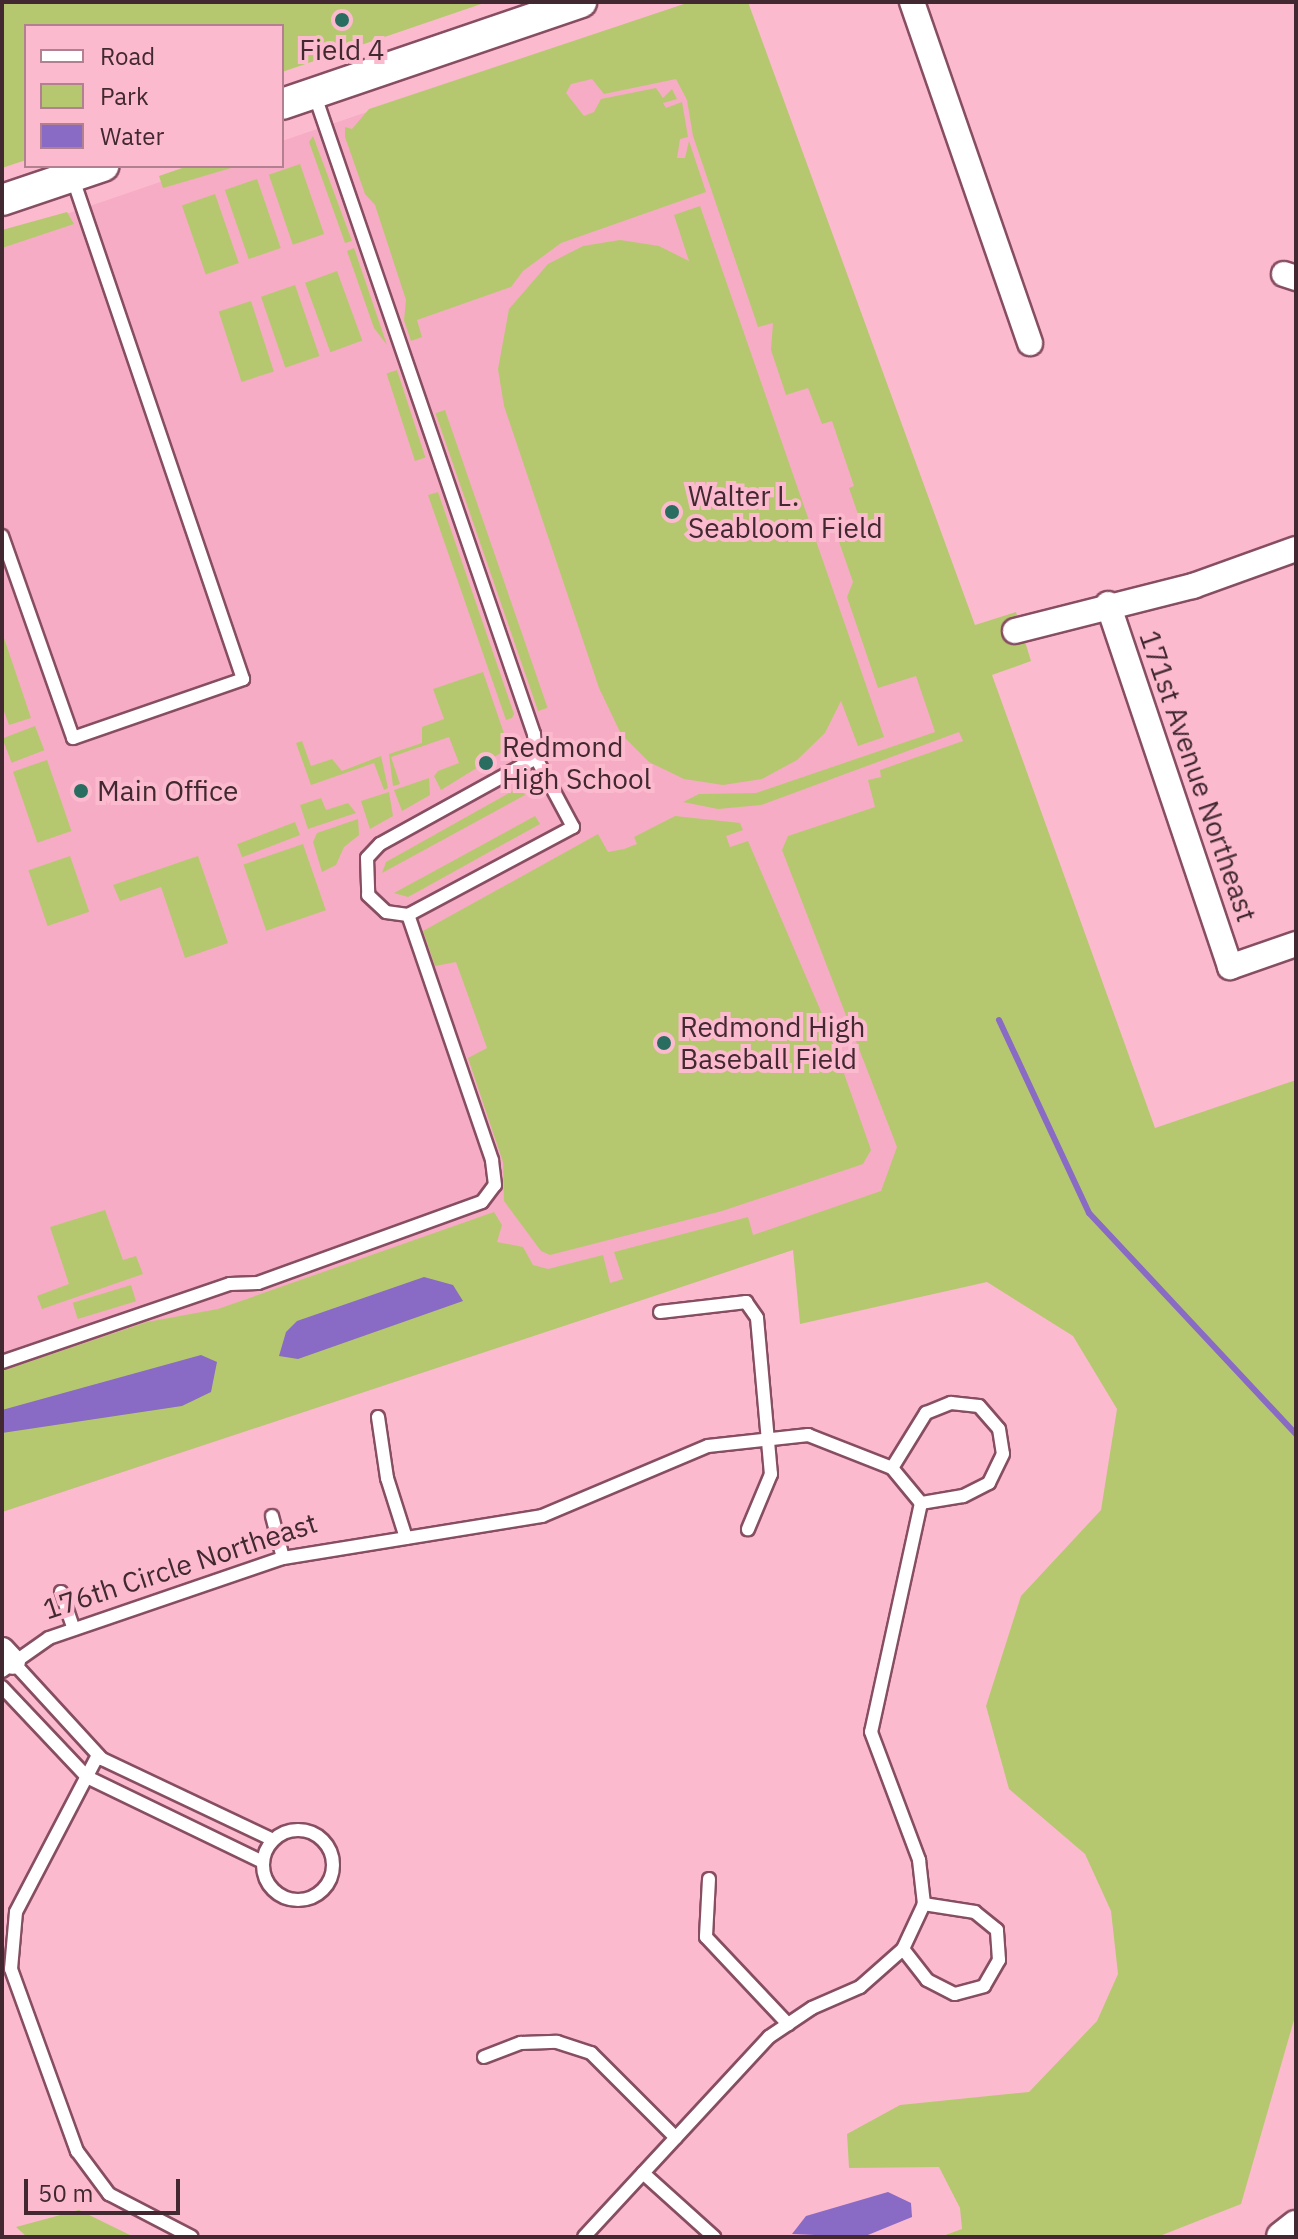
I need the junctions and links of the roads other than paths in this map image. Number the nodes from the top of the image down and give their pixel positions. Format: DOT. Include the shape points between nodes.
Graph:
graph roads {
  1 [pos="581,2"];
  2 [pos="912,2"];
  3 [pos="314,93"];
  4 [pos="284,103"];
  5 [pos="97,168"];
  6 [pos="72,176"];
  7 [pos="2,200"];
  8 [pos="1030,343"];
  9 [pos="2,536"];
  10 [pos="1296,549"];
  11 [pos="1108,604"];
  12 [pos="1015,631"];
  13 [pos="536,758"];
  14 [pos="408,915"];
  15 [pos="1296,944"];
  16 [pos="660,1312"];
  17 [pos="2,1362"];
  18 [pos="378,1417"];
  19 [pos="771,1439"];
  20 [pos="892,1468"];
  21 [pos="921,1503"];
  22 [pos="272,1516"];
  23 [pos="748,1529"];
  24 [pos="406,1538"];
  25 [pos="283,1558"];
  26 [pos="61,1592"];
  27 [pos="74,1629"];
  28 [pos="6,1661"];
  29 [pos="2,1687"];
  30 [pos="98,1755"];
  31 [pos="87,1777"];
  32 [pos="273,1840"];
  33 [pos="263,1862"];
  34 [pos="709,1879"];
  35 [pos="924,1904"];
  36 [pos="903,1949"];
  37 [pos="788,2024"];
  38 [pos="484,2057"];
  39 [pos="676,2138"];
  40 [pos="643,2173"];
  41 [pos="1296,2226"];
  42 [pos="192,2237"];
  43 [pos="584,2237"];
  44 [pos="714,2237"];
  45 [pos="1282,2237"];
  1 -- 3 [label="street"];
  2 -- 8 [label="street"];
  3 -- 4 [label="street"];
  3 -- 13 [label="lane" via="534,734"];
  5 -- 6 [label="street"];
  6 -- 7 [label="street"];
  6 -- 9 [label="lane" via="243,679 73,738"];
  10 -- 11 [label="street" via="1193,586"];
  11 -- 12 [label="street"];
  11 -- 15 [label="street, 171st Avenue Northeast" via="1230,967"];
  13 -- 14 [label="lane" via="573,827"];
  13 -- 14 [label="lane" via="380,844 367,858 368,895 386,912"];
  14 -- 17 [label="lane" via="492,1160 495,1185 482,1202 258,1283 230,1284"];
  16 -- 19 [label="lane" via="746,1302 757,1318"];
  18 -- 24 [label="lane" via="387,1478"];
  19 -- 20 [label="lane, 176th Circle Northeast" via="808,1435"];
  19 -- 23 [label="lane" via="771,1474"];
  19 -- 24 [label="lane, 176th Circle Northeast" via="708,1446 542,1516"];
  20 -- 21 [label="lane, 176th Circle Northeast"];
  20 -- 21 [label="lane" via="926,1413 951,1403 979,1406 999,1429 1003,1454 989,1483 963,1496"];
  21 -- 35 [label="lane" via="871,1732 919,1860"];
  22 -- 25 [label="lane"];
  24 -- 25 [label="lane, 176th Circle Northeast"];
  25 -- 27 [label="lane, 176th Circle Northeast"];
  26 -- 27 [label="lane"];
  27 -- 28 [label="lane, 176th Circle Northeast"];
  28 -- 30 [label="lane, 176th Circle Northeast"];
  29 -- 31 [label="lane"];
  30 -- 31 [label="lane"];
  30 -- 32 [label="lane, 176th Circle Northeast"];
  31 -- 33 [label="lane"];
  31 -- 42 [label="lane" via="16,1912 11,1969 77,2151 109,2194"];
  32 -- 33 [label="lane"];
  32 -- 33 [label="lane" via="299,1830 318,1836 330,1852 329,1881 316,1896 287,1899 270,1887"];
  34 -- 37 [label="lane" via="706,1937"];
  35 -- 36 [label="lane"];
  35 -- 36 [label="lane" via="975,1912 997,1930 999,1960 984,1986 955,1994 927,1980"];
  36 -- 37 [label="lane" via="860,1987"];
  37 -- 39 [label="lane" via="769,2037"];
  38 -- 39 [label="lane" via="521,2043 557,2042 591,2053"];
  39 -- 40 [label="lane"];
  40 -- 43 [label="lane"];
  40 -- 44 [label="lane"];
  41 -- 45 [label="street"];
}
